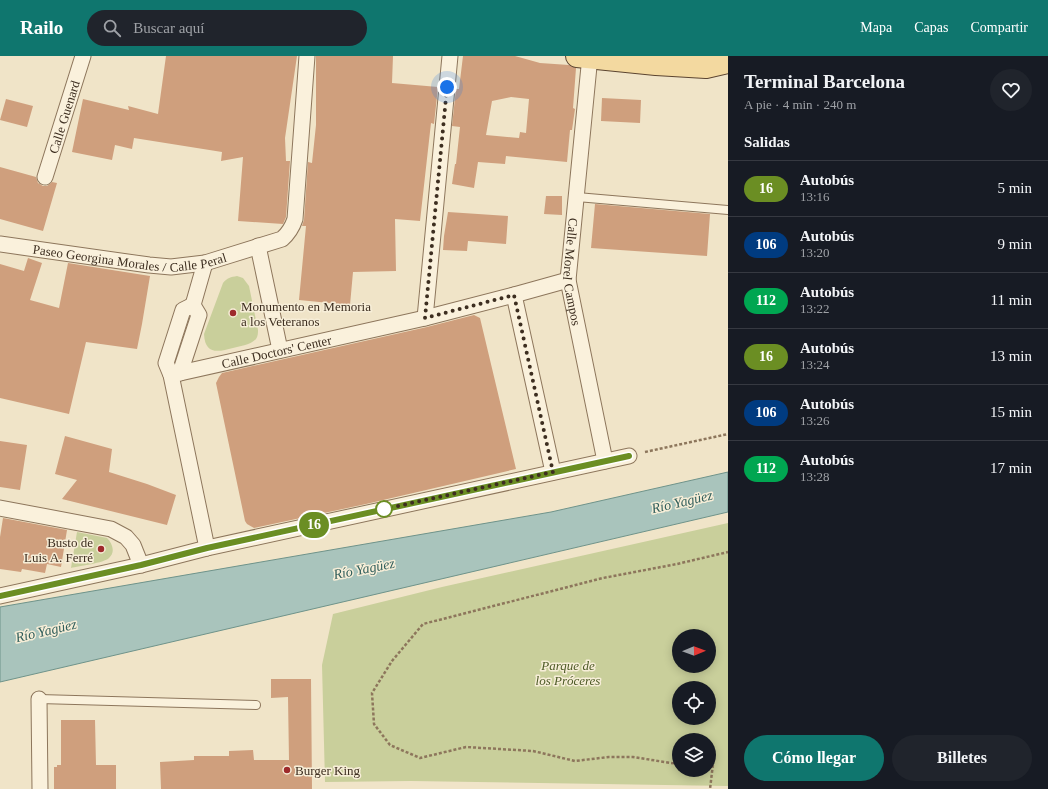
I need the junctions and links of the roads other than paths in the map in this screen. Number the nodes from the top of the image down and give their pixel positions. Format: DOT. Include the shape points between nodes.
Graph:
graph roads {
  1 [pos="83,56"];
  2 [pos="307,56"];
  3 [pos="450,56"];
  4 [pos="586,56"];
  5 [pos="688,56"];
  6 [pos="728,62"];
  7 [pos="656,64"];
  8 [pos="45,177"];
  9 [pos="577,197"];
  10 [pos="728,210"];
  11 [pos="0,244"];
  12 [pos="258,246"];
  13 [pos="205,263"];
  14 [pos="568,280"];
  15 [pos="514,295"];
  16 [pos="425,318"];
  17 [pos="280,350"];
  18 [pos="176,374"];
  19 [pos="629,456"];
  20 [pos="605,461"];
  21 [pos="553,472"];
  22 [pos="0,508"];
  23 [pos="207,548"];
  24 [pos="141,565"];
  25 [pos="0,596"];
  26 [pos="39,699"];
  27 [pos="256,705"];
  28 [pos="40,789"];
  1 -- 8 [label="street, Calle Guenard"];
  2 -- 12 [label="street, Paseo Georgina Morales / Calle Peral" via="295,219 289,232 282,239"];
  3 -- 16 [label="street"];
  4 -- 7 [label="main road"];
  4 -- 9 [label="street, Calle Morel Campos"];
  5 -- 7 [label="main road"];
  6 -- 7 [label="main road" via="706,67"];
  9 -- 10 [label="lane"];
  9 -- 14 [label="street, Calle Morel Campos"];
  11 -- 13 [label="street, Paseo Georgina Morales / Calle Peral" via="149,265 171,267"];
  12 -- 13 [label="street, Paseo Georgina Morales / Calle Peral"];
  12 -- 17 [label="street"];
  13 -- 18 [label="street" via="193,305 199,315"];
  14 -- 15 [label="street, Calle Doctors' Center"];
  14 -- 20 [label="street, Calle Morel Campos"];
  15 -- 16 [label="street, Calle Doctors' Center"];
  15 -- 21 [label="street"];
  16 -- 17 [label="street, Calle Doctors' Center"];
  17 -- 18 [label="street, Calle Doctors' Center"];
  18 -- 23 [label="street"];
  19 -- 20 [label="street"];
  20 -- 21 [label="street"];
  21 -- 23 [label="street"];
  22 -- 24 [label="street" via="111,529 133,544"];
  23 -- 24 [label="street"];
  24 -- 25 [label="street"];
  26 -- 27 [label="lane"];
  26 -- 28 [label="street"];
}
